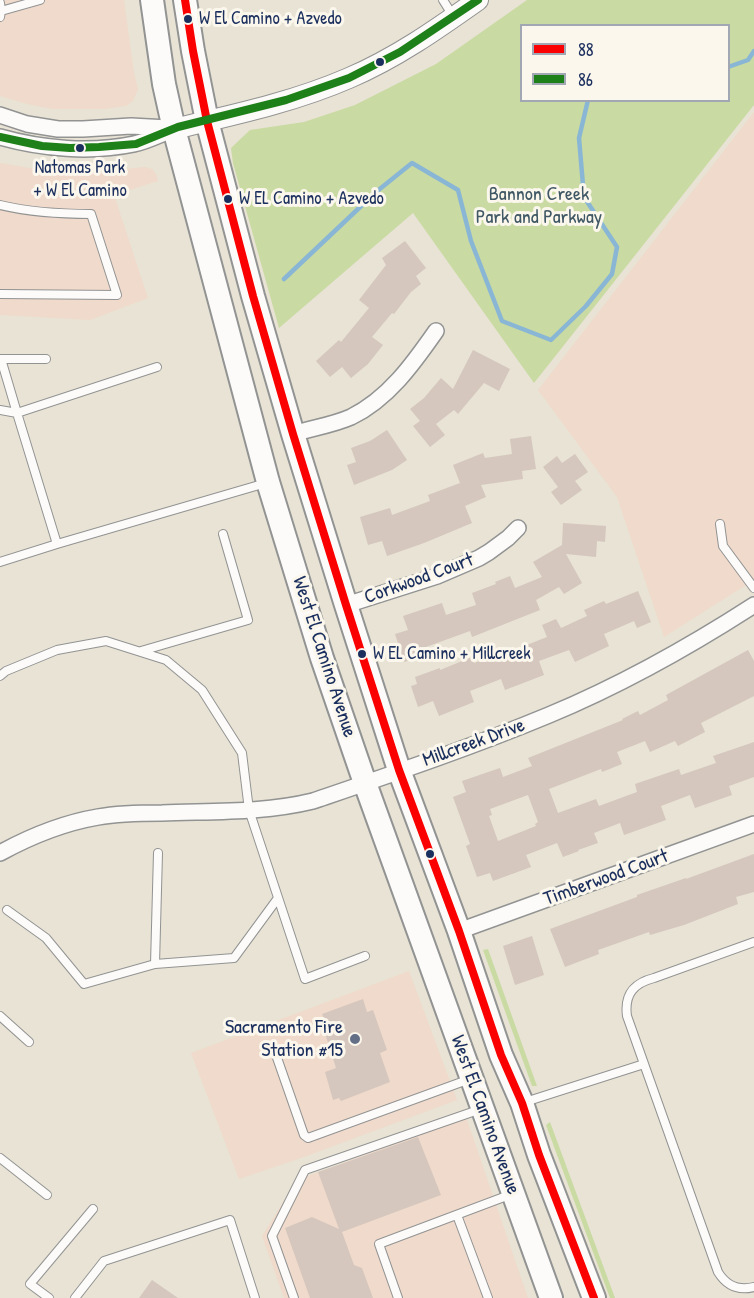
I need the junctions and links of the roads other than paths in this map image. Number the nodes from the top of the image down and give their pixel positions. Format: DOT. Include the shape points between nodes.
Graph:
graph roads {
  1 [pos="40,0"];
  2 [pos="152,0"];
  3 [pos="185,0"];
  4 [pos="443,0"];
  5 [pos="476,0"];
  6 [pos="0,10"];
  7 [pos="454,18"];
  8 [pos="0,115"];
  9 [pos="207,121"];
  10 [pos="174,129"];
  11 [pos="0,137"];
  12 [pos="0,205"];
  13 [pos="0,294"];
  14 [pos="436,331"];
  15 [pos="1,359"];
  16 [pos="46,359"];
  17 [pos="157,367"];
  18 [pos="0,410"];
  19 [pos="17,413"];
  20 [pos="293,434"];
  21 [pos="268,482"];
  22 [pos="720,524"];
  23 [pos="518,528"];
  24 [pos="223,534"];
  25 [pos="57,544"];
  26 [pos="0,562"];
  27 [pos="754,588"];
  28 [pos="346,605"];
  29 [pos="754,605"];
  30 [pos="140,651"];
  31 [pos="0,676"];
  32 [pos="399,770"];
  33 [pos="365,783"];
  34 [pos="249,810"];
  35 [pos="754,824"];
  36 [pos="158,853"];
  37 [pos="0,854"];
  38 [pos="278,898"];
  39 [pos="7,910"];
  40 [pos="459,931"];
  41 [pos="754,942"];
  42 [pos="365,956"];
  43 [pos="156,964"];
  44 [pos="0,1016"];
  45 [pos="29,1042"];
  46 [pos="275,1052"];
  47 [pos="644,1064"];
  48 [pos="471,1078"];
  49 [pos="522,1103"];
  50 [pos="482,1108"];
  51 [pos="0,1158"];
  52 [pos="513,1194"];
  53 [pos="47,1195"];
  54 [pos="93,1209"];
  55 [pos="457,1215"];
  56 [pos="754,1287"];
  57 [pos="49,1298"];
  58 [pos="75,1298"];
  59 [pos="255,1298"];
  60 [pos="294,1298"];
  61 [pos="398,1298"];
  62 [pos="488,1298"];
  63 [pos="550,1298"];
  64 [pos="594,1298"];
  1 -- 6 [label="lane"];
  2 -- 10 [label="main road, West El Camino Avenue"];
  3 -- 9 [label="main road, West El Camino Avenue"];
  4 -- 7 [label="lane"];
  5 -- 7 [label="street"];
  7 -- 9 [label="street" via="351,77"];
  8 -- 10 [label="street" via="58,129"];
  9 -- 10 [label="street"];
  9 -- 20 [label="main road, West El Camino Avenue"];
  10 -- 11 [label="street" via="135,144 82,149"];
  10 -- 21 [label="main road, West El Camino Avenue"];
  12 -- 13 [label="lane" via="20,210 91,214 117,295"];
  14 -- 20 [label="street" via="391,388 373,404 341,421"];
  15 -- 16 [label="lane"];
  15 -- 19 [label="lane"];
  17 -- 19 [label="lane"];
  18 -- 19 [label="lane"];
  19 -- 25 [label="lane"];
  20 -- 28 [label="main road, West El Camino Avenue"];
  21 -- 25 [label="lane"];
  21 -- 33 [label="main road, West El Camino Avenue"];
  22 -- 27 [label="lane" via="723,546"];
  23 -- 28 [label="street, Corkwood Court" via="479,558"];
  24 -- 30 [label="lane" via="248,620"];
  25 -- 26 [label="lane"];
  28 -- 32 [label="main road, West El Camino Avenue"];
  29 -- 32 [label="street, Millcreek Drive" via="610,687 509,731"];
  30 -- 31 [label="lane" via="106,641 86,644 57,650"];
  30 -- 34 [label="lane" via="166,660 202,690 242,753"];
  32 -- 33 [label="street, Millcreek Drive"];
  32 -- 40 [label="main road, West El Camino Avenue"];
  33 -- 34 [label="street, Millcreek Drive" via="289,807"];
  33 -- 48 [label="main road, West El Camino Avenue"];
  34 -- 37 [label="street, Millcreek Drive" via="99,817 43,832"];
  34 -- 38 [label="lane"];
  35 -- 40 [label="street, Timberwood Court"];
  36 -- 43 [label="lane"];
  38 -- 42 [label="lane" via="305,979"];
  38 -- 43 [label="lane" via="234,958"];
  39 -- 43 [label="lane" via="45,938 84,984"];
  40 -- 49 [label="main road, West El Camino Avenue"];
  41 -- 47 [label="lane" via="643,981 634,988 626,1009"];
  44 -- 45 [label="lane"];
  46 -- 48 [label="lane" via="304,1136 308,1138"];
  47 -- 49 [label="lane"];
  47 -- 56 [label="lane" via="718,1272 731,1286"];
  48 -- 50 [label="main road, West El Camino Avenue"];
  49 -- 64 [label="main road, West El Camino Avenue"];
  50 -- 52 [label="main road, West El Camino Avenue"];
  50 -- 60 [label="lane" via="305,1170 272,1236"];
  51 -- 53 [label="lane"];
  52 -- 55 [label="lane"];
  52 -- 63 [label="main road, West El Camino Avenue"];
  54 -- 57 [label="lane" via="30,1284"];
  55 -- 61 [label="lane" via="379,1244"];
  55 -- 62 [label="lane"];
  58 -- 59 [label="lane" via="104,1261 230,1220"];
}
